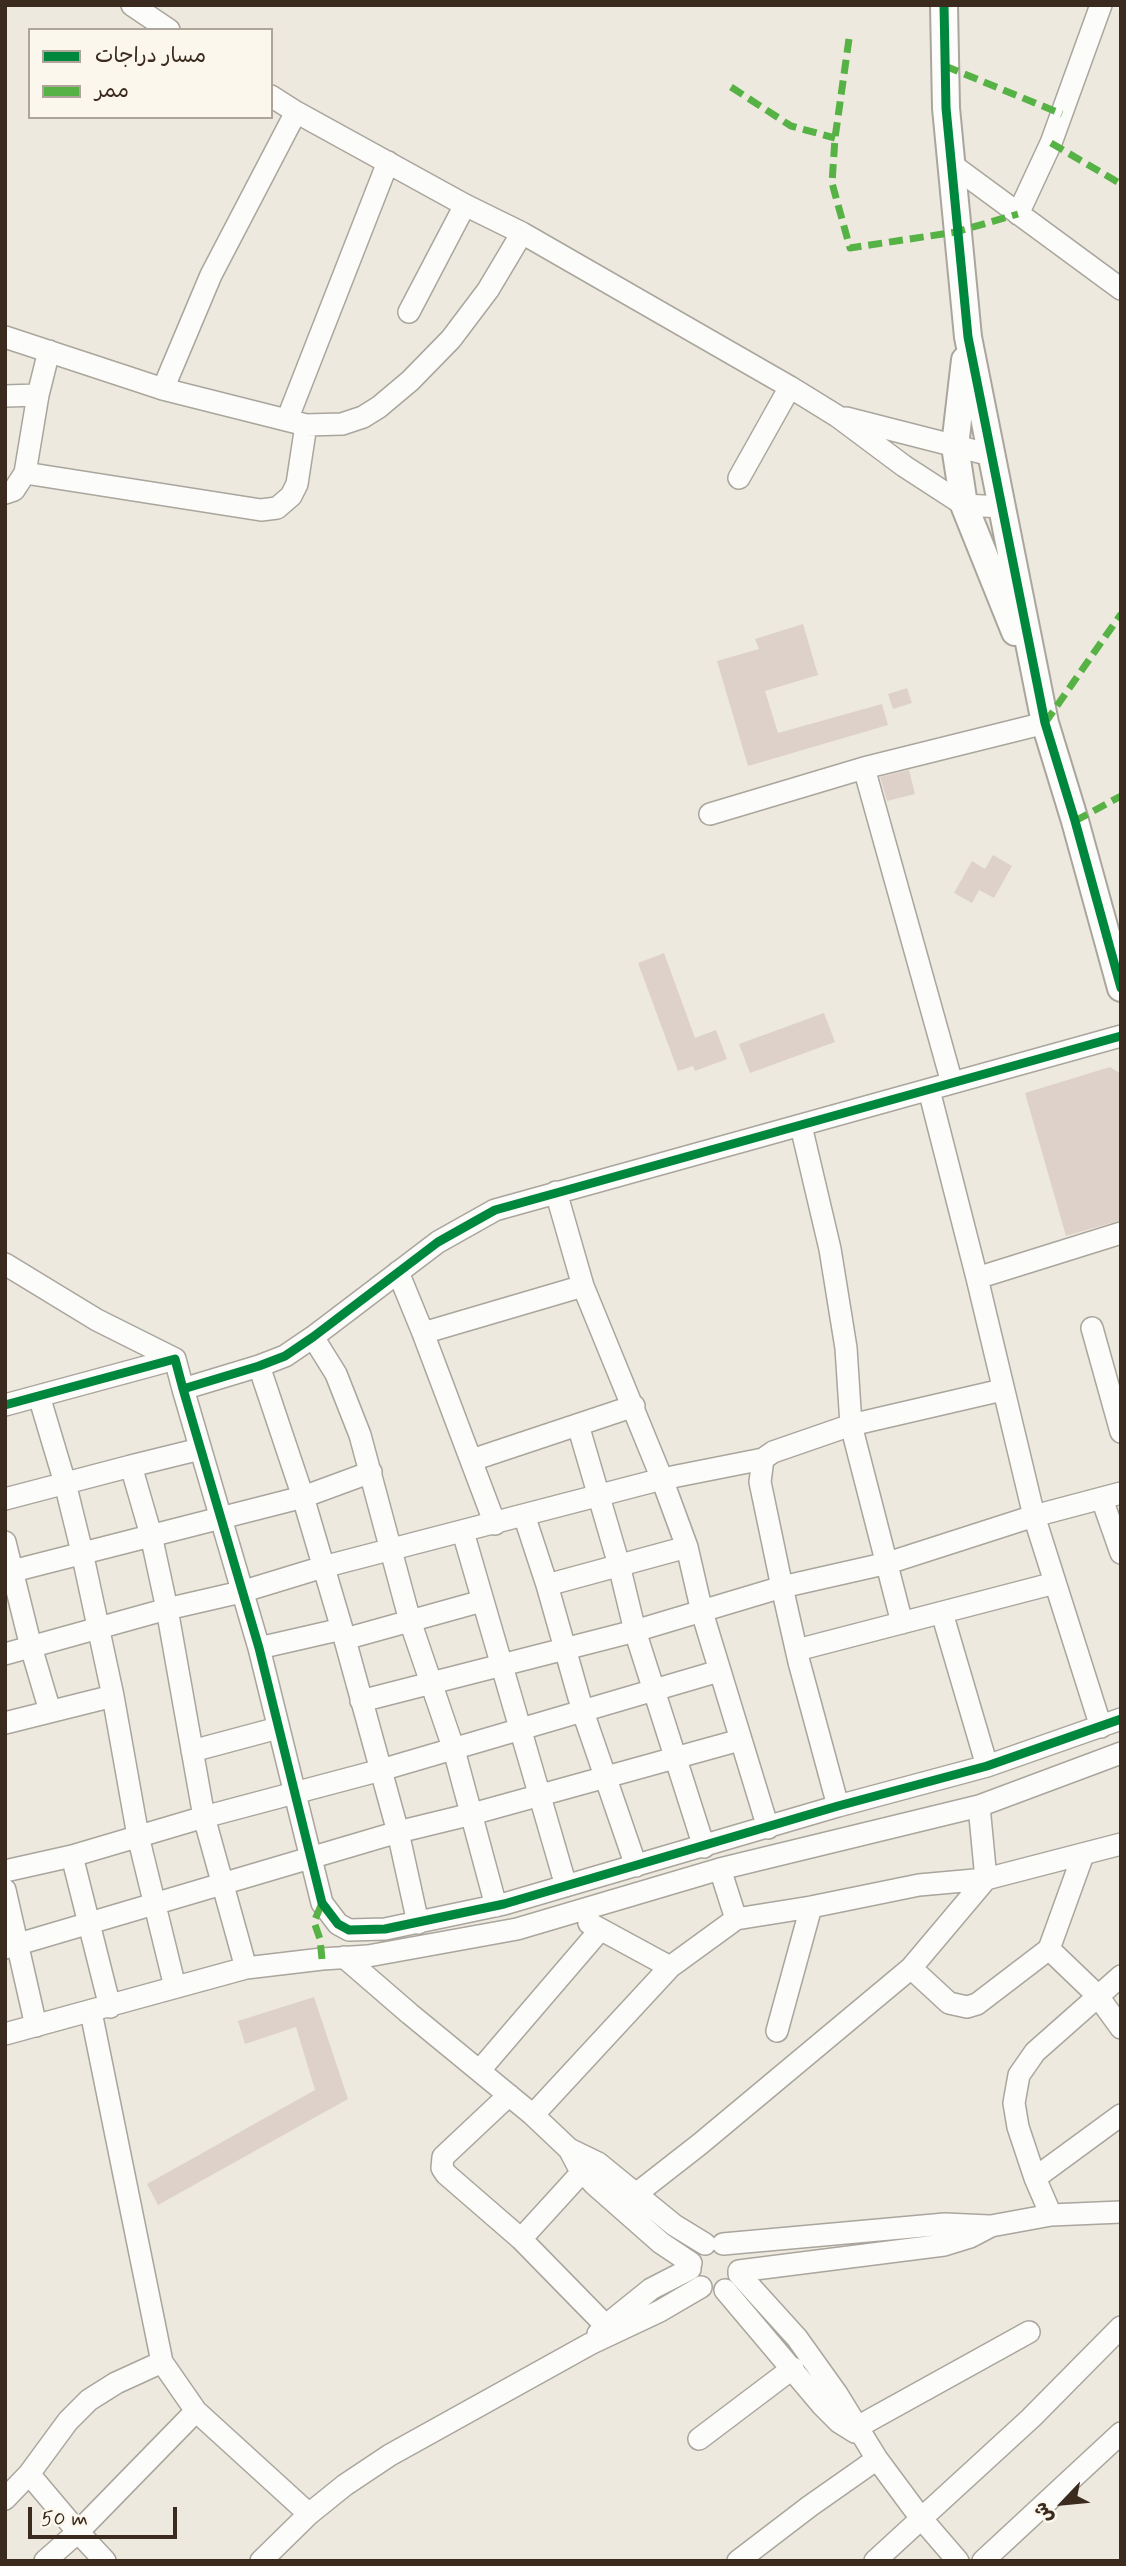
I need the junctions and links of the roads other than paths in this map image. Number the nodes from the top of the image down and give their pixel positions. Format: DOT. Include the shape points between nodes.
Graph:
graph roads {
  1 [pos="132,5"];
  2 [pos="944,5"];
  3 [pos="1101,5"];
  4 [pos="166,28"];
  5 [pos="273,97"];
  6 [pos="296,113"];
  7 [pos="388,162"];
  8 [pos="951,164"];
  9 [pos="466,205"];
  10 [pos="1017,214"];
  11 [pos="522,233"];
  12 [pos="1119,285"];
  13 [pos="409,312"];
  14 [pos="5,337"];
  15 [pos="968,337"];
  16 [pos="49,351"];
  17 [pos="790,387"];
  18 [pos="163,389"];
  19 [pos="38,395"];
  20 [pos="5,396"];
  21 [pos="837,416"];
  22 [pos="297,423"];
  23 [pos="955,446"];
  24 [pos="991,455"];
  25 [pos="25,473"];
  26 [pos="739,478"];
  27 [pos="5,493"];
  28 [pos="964,505"];
  29 [pos="1002,507"];
  30 [pos="1041,695"];
  31 [pos="1045,723"];
  32 [pos="864,768"];
  33 [pos="710,814"];
  34 [pos="1121,988"];
  35 [pos="1121,1035"];
  36 [pos="952,1083"];
  37 [pos="929,1090"];
  38 [pos="801,1126"];
  39 [pos="556,1192"];
  40 [pos="1121,1233"];
  41 [pos="5,1264"];
  42 [pos="398,1272"];
  43 [pos="977,1278"];
  44 [pos="583,1286"];
  45 [pos="1092,1328"];
  46 [pos="423,1334"];
  47 [pos="313,1337"];
  48 [pos="175,1359"];
  49 [pos="259,1366"];
  50 [pos="183,1389"];
  51 [pos="1002,1390"];
  52 [pos="39,1396"];
  53 [pos="5,1405"];
  54 [pos="634,1406"];
  55 [pos="578,1425"];
  56 [pos="851,1425"];
  57 [pos="1121,1432"];
  58 [pos="200,1449"];
  59 [pos="763,1459"];
  60 [pos="472,1460"];
  61 [pos="131,1466"];
  62 [pos="371,1472"];
  63 [pos="662,1479"];
  64 [pos="65,1483"];
  65 [pos="597,1496"];
  66 [pos="1112,1496"];
  67 [pos="303,1497"];
  68 [pos="5,1499"];
  69 [pos="524,1515"];
  70 [pos="1034,1516"];
  71 [pos="221,1518"];
  72 [pos="495,1524"];
  73 [pos="463,1532"];
  74 [pos="151,1535"];
  75 [pos="5,1542"];
  76 [pos="687,1547"];
  77 [pos="391,1550"];
  78 [pos="82,1552"];
  79 [pos="1121,1553"];
  80 [pos="888,1563"];
  81 [pos="619,1565"];
  82 [pos="323,1567"];
  83 [pos="9,1572"];
  84 [pos="1055,1583"];
  85 [pos="547,1585"];
  86 [pos="782,1587"];
  87 [pos="241,1592"];
  88 [pos="482,1601"];
  89 [pos="167,1609"];
  90 [pos="702,1612"];
  91 [pos="942,1613"];
  92 [pos="410,1621"];
  93 [pos="902,1623"];
  94 [pos="98,1628"];
  95 [pos="635,1632"];
  96 [pos="343,1634"];
  97 [pos="31,1647"];
  98 [pos="259,1648"];
  99 [pos="565,1648"];
  100 [pos="797,1650"];
  101 [pos="5,1654"];
  102 [pos="502,1664"];
  103 [pos="719,1671"];
  104 [pos="432,1683"];
  105 [pos="653,1691"];
  106 [pos="113,1696"];
  107 [pos="360,1700"];
  108 [pos="50,1711"];
  109 [pos="583,1712"];
  110 [pos="1121,1719"];
  111 [pos="5,1723"];
  112 [pos="1101,1727"];
  113 [pos="278,1728"];
  114 [pos="521,1731"];
  115 [pos="740,1740"];
  116 [pos="454,1750"];
  117 [pos="192,1751"];
  118 [pos="1121,1753"];
  119 [pos="674,1759"];
  120 [pos="987,1766"];
  121 [pos="381,1770"];
  122 [pos="605,1777"];
  123 [pos="294,1794"];
  124 [pos="541,1794"];
  125 [pos="838,1806"];
  126 [pos="979,1806"];
  127 [pos="472,1814"];
  128 [pos="204,1817"];
  129 [pos="768,1828"];
  130 [pos="398,1832"];
  131 [pos="138,1836"];
  132 [pos="1121,1844"];
  133 [pos="704,1847"];
  134 [pos="1083,1855"];
  135 [pos="72,1856"];
  136 [pos="311,1859"];
  137 [pos="636,1866"];
  138 [pos="720,1869"];
  139 [pos="5,1871"];
  140 [pos="986,1879"];
  141 [pos="223,1885"];
  142 [pos="566,1885"];
  143 [pos="5,1890"];
  144 [pos="154,1905"];
  145 [pos="496,1906"];
  146 [pos="811,1907"];
  147 [pos="574,1913"];
  148 [pos="736,1919"];
  149 [pos="418,1923"];
  150 [pos="89,1925"];
  151 [pos="600,1930"];
  152 [pos="11,1947"];
  153 [pos="1049,1949"];
  154 [pos="344,1957"];
  155 [pos="670,1967"];
  156 [pos="246,1968"];
  157 [pos="911,1968"];
  158 [pos="1121,1976"];
  159 [pos="175,1987"];
  160 [pos="1097,1995"];
  161 [pos="101,2010"];
  162 [pos="1118,2019"];
  163 [pos="36,2026"];
  164 [pos="777,2031"];
  165 [pos="5,2034"];
  166 [pos="480,2070"];
  167 [pos="509,2095"];
  168 [pos="533,2115"];
  169 [pos="1121,2115"];
  170 [pos="569,2149"];
  171 [pos="582,2172"];
  172 [pos="1035,2178"];
  173 [pos="636,2194"];
  174 [pos="1121,2212"];
  175 [pos="1051,2215"];
  176 [pos="991,2226"];
  177 [pos="521,2239"];
  178 [pos="714,2244"];
  179 [pos="691,2266"];
  180 [pos="734,2278"];
  181 [pos="701,2287"];
  182 [pos="1121,2327"];
  183 [pos="610,2330"];
  184 [pos="1028,2332"];
  185 [pos="162,2362"];
  186 [pos="793,2368"];
  187 [pos="196,2411"];
  188 [pos="858,2432"];
  189 [pos="1121,2433"];
  190 [pos="699,2439"];
  191 [pos="877,2459"];
  192 [pos="29,2474"];
  193 [pos="5,2499"];
  194 [pos="309,2514"];
  195 [pos="920,2517"];
  196 [pos="78,2532"];
  197 [pos="45,2561"];
  198 [pos="105,2561"];
  199 [pos="261,2561"];
  200 [pos="738,2561"];
  201 [pos="874,2561"];
  202 [pos="958,2561"];
  203 [pos="983,2561"];
  1 -- 4 [label="street"];
  2 -- 8 [label="street"];
  3 -- 10 [label="street" via="1051,143"];
  5 -- 6 [label="street"];
  6 -- 7 [label="street"];
  6 -- 18 [label="street" via="211,275"];
  7 -- 9 [label="street"];
  7 -- 22 [label="street"];
  8 -- 10 [label="street"];
  8 -- 15 [label="street"];
  9 -- 11 [label="street"];
  9 -- 13 [label="street"];
  10 -- 12 [label="street"];
  11 -- 17 [label="street"];
  11 -- 22 [label="street" via="467,320 410,382 363,418 342,424"];
  14 -- 16 [label="street"];
  15 -- 23 [label="street"];
  15 -- 24 [label="street"];
  16 -- 18 [label="street"];
  16 -- 19 [label="street"];
  17 -- 21 [label="street"];
  17 -- 26 [label="street"];
  18 -- 22 [label="street"];
  19 -- 20 [label="street"];
  19 -- 25 [label="street"];
  21 -- 23 [label="street"];
  21 -- 28 [label="street"];
  22 -- 25 [label="street" via="297,484 276,508 261,510"];
  23 -- 24 [label="street"];
  23 -- 28 [label="street"];
  24 -- 29 [label="street"];
  25 -- 27 [label="street" via="13,490"];
  28 -- 29 [label="street"];
  28 -- 30 [label="street"];
  29 -- 30 [label="street"];
  30 -- 31 [label="street"];
  31 -- 32 [label="street"];
  31 -- 34 [label="street"];
  32 -- 33 [label="street"];
  32 -- 36 [label="street"];
  35 -- 36 [label="street"];
  36 -- 37 [label="street"];
  37 -- 38 [label="street"];
  37 -- 43 [label="street"];
  38 -- 39 [label="street"];
  38 -- 56 [label="street" via="830,1250 846,1348"];
  39 -- 42 [label="street" via="495,1210 438,1242"];
  39 -- 44 [label="street"];
  40 -- 43 [label="street"];
  41 -- 48 [label="street" via="97,1320"];
  42 -- 46 [label="street"];
  42 -- 47 [label="street"];
  43 -- 51 [label="street"];
  44 -- 46 [label="street"];
  44 -- 54 [label="street"];
  45 -- 57 [label="street"];
  46 -- 60 [label="street"];
  47 -- 49 [label="street"];
  47 -- 62 [label="street" via="347,1399"];
  48 -- 50 [label="street"];
  48 -- 52 [label="street"];
  49 -- 50 [label="street"];
  49 -- 67 [label="street"];
  50 -- 58 [label="street"];
  51 -- 56 [label="street"];
  51 -- 70 [label="street"];
  52 -- 53 [label="street"];
  52 -- 64 [label="street"];
  54 -- 55 [label="street"];
  54 -- 63 [label="street"];
  55 -- 60 [label="street"];
  55 -- 65 [label="street"];
  56 -- 59 [label="street"];
  56 -- 80 [label="street"];
  58 -- 61 [label="street"];
  58 -- 71 [label="street"];
  59 -- 63 [label="street"];
  59 -- 86 [label="street" via="760,1482"];
  60 -- 72 [label="street"];
  61 -- 64 [label="street"];
  61 -- 74 [label="street"];
  62 -- 67 [label="street"];
  62 -- 77 [label="street"];
  63 -- 65 [label="street"];
  63 -- 76 [label="street"];
  64 -- 68 [label="street"];
  64 -- 78 [label="street"];
  65 -- 69 [label="street"];
  65 -- 81 [label="street"];
  66 -- 70 [label="street"];
  66 -- 79 [label="street"];
  67 -- 71 [label="street"];
  67 -- 82 [label="street"];
  69 -- 72 [label="street"];
  69 -- 85 [label="street"];
  70 -- 80 [label="street"];
  70 -- 84 [label="street"];
  71 -- 74 [label="street"];
  71 -- 87 [label="street"];
  72 -- 73 [label="street"];
  73 -- 77 [label="street"];
  73 -- 88 [label="street"];
  74 -- 78 [label="street"];
  74 -- 89 [label="street"];
  75 -- 83 [label="street"];
  76 -- 81 [label="street"];
  76 -- 90 [label="street"];
  77 -- 82 [label="street"];
  77 -- 92 [label="street"];
  78 -- 83 [label="street"];
  78 -- 94 [label="street"];
  80 -- 86 [label="street"];
  80 -- 93 [label="street"];
  81 -- 85 [label="street"];
  81 -- 95 [label="street"];
  82 -- 87 [label="street"];
  82 -- 96 [label="street"];
  83 -- 97 [label="street"];
  84 -- 91 [label="street"];
  84 -- 112 [label="street"];
  85 -- 99 [label="street"];
  86 -- 90 [label="street"];
  86 -- 100 [label="street"];
  87 -- 89 [label="street"];
  87 -- 98 [label="street"];
  88 -- 92 [label="street"];
  88 -- 102 [label="street"];
  89 -- 94 [label="street"];
  89 -- 117 [label="street"];
  90 -- 95 [label="street"];
  90 -- 103 [label="street"];
  91 -- 93 [label="street"];
  91 -- 120 [label="street"];
  92 -- 96 [label="street"];
  92 -- 104 [label="street"];
  93 -- 100 [label="street"];
  94 -- 97 [label="street"];
  94 -- 106 [label="street"];
  95 -- 99 [label="street"];
  95 -- 105 [label="street"];
  96 -- 98 [label="street"];
  96 -- 107 [label="street"];
  97 -- 101 [label="street"];
  97 -- 108 [label="street"];
  98 -- 113 [label="street"];
  99 -- 102 [label="street"];
  99 -- 109 [label="street"];
  100 -- 125 [label="street"];
  102 -- 104 [label="street"];
  102 -- 114 [label="street"];
  103 -- 105 [label="street"];
  103 -- 115 [label="street"];
  104 -- 107 [label="street"];
  104 -- 116 [label="street"];
  105 -- 109 [label="street"];
  105 -- 119 [label="street"];
  106 -- 108 [label="street"];
  106 -- 131 [label="street"];
  107 -- 121 [label="street"];
  108 -- 111 [label="street"];
  109 -- 114 [label="street"];
  109 -- 122 [label="street"];
  110 -- 112 [label="street"];
  112 -- 120 [label="street"];
  113 -- 117 [label="street"];
  113 -- 123 [label="street"];
  114 -- 116 [label="street"];
  114 -- 124 [label="street"];
  115 -- 119 [label="street"];
  115 -- 129 [label="street"];
  116 -- 121 [label="street"];
  116 -- 127 [label="street"];
  117 -- 128 [label="street"];
  118 -- 126 [label="street"];
  119 -- 122 [label="street"];
  119 -- 133 [label="street"];
  120 -- 125 [label="street"];
  121 -- 123 [label="street"];
  121 -- 130 [label="street"];
  122 -- 124 [label="street"];
  122 -- 137 [label="street"];
  123 -- 128 [label="street"];
  123 -- 136 [label="street"];
  124 -- 127 [label="street"];
  124 -- 142 [label="street"];
  125 -- 129 [label="street"];
  126 -- 138 [label="street"];
  126 -- 140 [label="street"];
  127 -- 130 [label="street"];
  127 -- 145 [label="street"];
  128 -- 131 [label="street"];
  128 -- 141 [label="street"];
  129 -- 133 [label="street"];
  130 -- 136 [label="street"];
  130 -- 149 [label="street"];
  131 -- 135 [label="street"];
  131 -- 144 [label="street"];
  132 -- 134 [label="street"];
  133 -- 137 [label="street"];
  134 -- 140 [label="street"];
  134 -- 153 [label="street"];
  135 -- 139 [label="street"];
  135 -- 150 [label="street"];
  136 -- 141 [label="street"];
  136 -- 149 [label="street" via="322,1903 338,1924 365,1931"];
  137 -- 142 [label="street"];
  138 -- 147 [label="street"];
  138 -- 148 [label="street"];
  140 -- 146 [label="street" via="919,1885"];
  140 -- 157 [label="street"];
  141 -- 144 [label="street"];
  141 -- 156 [label="street"];
  142 -- 145 [label="street"];
  143 -- 152 [label="street"];
  144 -- 150 [label="street"];
  144 -- 159 [label="street"];
  145 -- 149 [label="street"];
  146 -- 148 [label="street"];
  146 -- 164 [label="street"];
  147 -- 151 [label="street"];
  147 -- 154 [label="street" via="436,1945"];
  148 -- 155 [label="street"];
  150 -- 152 [label="street"];
  150 -- 161 [label="street"];
  151 -- 155 [label="street"];
  151 -- 166 [label="street"];
  152 -- 163 [label="street"];
  153 -- 157 [label="street" via="967,2007 949,2003"];
  153 -- 160 [label="street"];
  154 -- 156 [label="street"];
  154 -- 166 [label="street"];
  155 -- 168 [label="street"];
  156 -- 159 [label="street"];
  157 -- 173 [label="street"];
  158 -- 160 [label="street"];
  159 -- 161 [label="street"];
  160 -- 162 [label="street"];
  160 -- 172 [label="street" via="1035,2052 1019,2075 1014,2102"];
  161 -- 163 [label="street"];
  161 -- 185 [label="street"];
  163 -- 165 [label="street"];
  166 -- 167 [label="street"];
  167 -- 168 [label="street"];
  167 -- 177 [label="street" via="441,2162 446,2174"];
  168 -- 170 [label="street"];
  169 -- 172 [label="street"];
  170 -- 171 [label="street"];
  170 -- 173 [label="street" via="598,2163"];
  171 -- 177 [label="street"];
  171 -- 179 [label="street"];
  172 -- 175 [label="street"];
  173 -- 178 [label="street" via="674,2225"];
  174 -- 175 [label="street"];
  175 -- 176 [label="street"];
  176 -- 178 [label="street" via="945,2224"];
  176 -- 180 [label="street" via="944,2245"];
  177 -- 183 [label="street"];
  178 -- 179 [label="street" via="693,2255"];
  178 -- 180 [label="street" via="733,2250 738,2260"];
  179 -- 181 [label="street"];
  179 -- 183 [label="street" via="650,2289"];
  180 -- 181 [label="street" via="713,2291"];
  180 -- 186 [label="street"];
  180 -- 188 [label="street" via="797,2337"];
  181 -- 183 [label="street"];
  182 -- 195 [label="street" via="1031,2418"];
  183 -- 194 [label="street" via="390,2455"];
  184 -- 188 [label="street"];
  185 -- 187 [label="street"];
  185 -- 192 [label="street" via="89,2400"];
  186 -- 188 [label="street" via="822,2405"];
  186 -- 190 [label="street"];
  187 -- 194 [label="street"];
  187 -- 196 [label="street"];
  188 -- 191 [label="street"];
  189 -- 203 [label="street"];
  191 -- 195 [label="street"];
  191 -- 200 [label="street"];
  192 -- 193 [label="street"];
  192 -- 196 [label="street"];
  194 -- 199 [label="street"];
  195 -- 201 [label="street"];
  195 -- 202 [label="street"];
  196 -- 197 [label="street"];
  196 -- 198 [label="street"];
}
